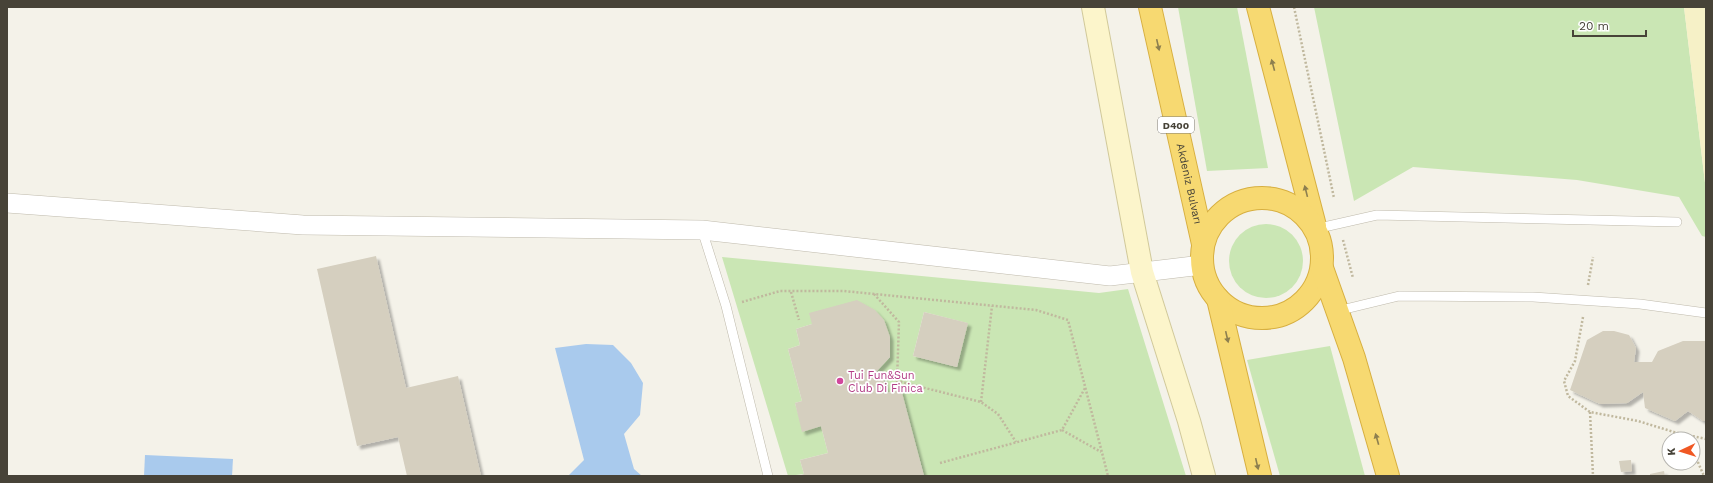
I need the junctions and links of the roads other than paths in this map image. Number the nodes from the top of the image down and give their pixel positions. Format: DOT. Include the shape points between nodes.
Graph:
graph roads {
  1 [pos="1093,7"];
  2 [pos="1150,7"];
  3 [pos="1258,7"];
  4 [pos="7,204"];
  5 [pos="1677,222"];
  6 [pos="1315,229"];
  7 [pos="702,230"];
  8 [pos="1202,254"];
  9 [pos="1322,268"];
  10 [pos="1142,272"];
  11 [pos="1218,299"];
  12 [pos="1337,311"];
  13 [pos="1706,313"];
  14 [pos="768,476"];
  15 [pos="1204,476"];
  16 [pos="1260,476"];
  17 [pos="1388,476"];
  1 -- 10 [label="street"];
  2 -- 8 [label="highway, Akdeniz Bulvarı / D400, one-way"];
  6 -- 3 [label="highway, one-way"];
  4 -- 7 [label="street" via="303,225"];
  5 -- 6 [label="lane" via="1377,215"];
  6 -- 8 [label="highway" via="1302,212 1285,201 1265,196 1244,199 1226,209 1211,224"];
  6 -- 9 [label="highway" via="1322,249"];
  7 -- 10 [label="street" via="1110,276"];
  7 -- 14 [label="lane" via="726,306"];
  8 -- 10 [label="street"];
  8 -- 11 [label="highway" via="1207,283"];
  9 -- 11 [label="highway" via="1316,286 1304,301 1288,312 1270,318 1251,317 1233,311"];
  9 -- 12 [label="highway"];
  10 -- 15 [label="street"];
  11 -- 16 [label="highway, one-way"];
  12 -- 13 [label="lane" via="1399,296 1533,297 1640,304"];
  17 -- 12 [label="highway, one-way" via="1354,358"];
}
